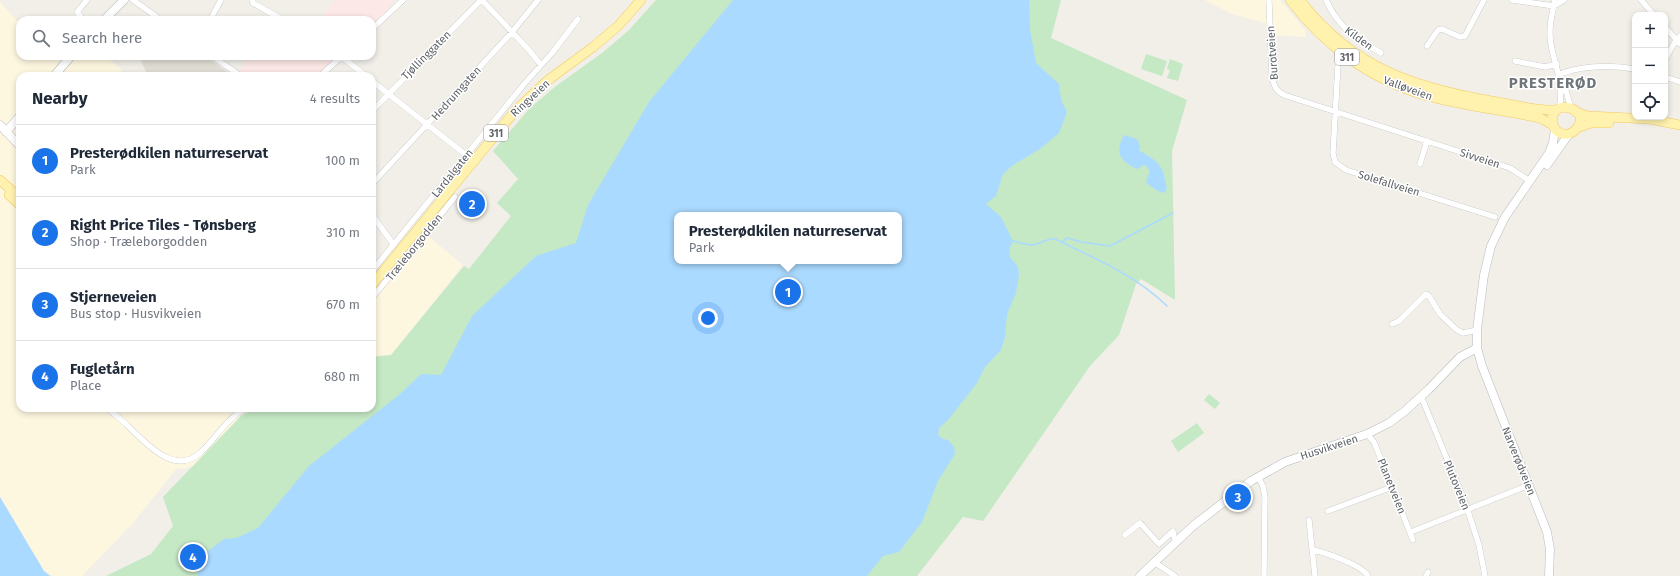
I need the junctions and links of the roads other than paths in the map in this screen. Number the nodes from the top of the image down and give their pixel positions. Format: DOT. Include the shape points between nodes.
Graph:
graph roads {
  1 [pos="87,0"];
  2 [pos="124,0"];
  3 [pos="133,0"];
  4 [pos="221,0"];
  5 [pos="252,0"];
  6 [pos="403,0"];
  7 [pos="481,0"];
  8 [pos="538,0"];
  9 [pos="641,0"];
  10 [pos="1269,0"];
  11 [pos="1290,0"];
  12 [pos="1300,0"];
  13 [pos="1326,0"];
  14 [pos="1484,0"];
  15 [pos="1512,0"];
  16 [pos="1564,0"];
  17 [pos="1641,0"];
  18 [pos="1554,3"];
  19 [pos="1651,12"];
  20 [pos="80,16"];
  21 [pos="108,16"];
  22 [pos="155,16"];
  23 [pos="212,16"];
  24 [pos="276,16"];
  25 [pos="578,19"];
  26 [pos="376,25"];
  27 [pos="1668,30"];
  28 [pos="512,32"];
  29 [pos="1679,40"];
  30 [pos="1428,46"];
  31 [pos="1381,53"];
  32 [pos="1668,56"];
  33 [pos="68,60"];
  34 [pos="218,60"];
  35 [pos="337,60"];
  36 [pos="346,60"];
  37 [pos="1515,61"];
  38 [pos="1557,64"];
  39 [pos="541,65"];
  40 [pos="1338,65"];
  41 [pos="1632,69"];
  42 [pos="57,72"];
  43 [pos="235,72"];
  44 [pos="324,72"];
  45 [pos="361,72"];
  46 [pos="1560,74"];
  47 [pos="1668,78"];
  48 [pos="1680,82"];
  49 [pos="376,84"];
  50 [pos="389,94"];
  51 [pos="376,107"];
  52 [pos="1558,110"];
  53 [pos="1574,110"];
  54 [pos="1335,111"];
  55 [pos="16,121"];
  56 [pos="1662,122"];
  57 [pos="427,124"];
  58 [pos="1680,124"];
  59 [pos="0,125"];
  60 [pos="1554,127"];
  61 [pos="1577,128"];
  62 [pos="6,132"];
  63 [pos="1569,134"];
  64 [pos="1427,141"];
  65 [pos="16,142"];
  66 [pos="466,155"];
  67 [pos="1420,164"];
  68 [pos="0,180"];
  69 [pos="376,180"];
  70 [pos="1532,180"];
  71 [pos="0,188"];
  72 [pos="16,194"];
  73 [pos="455,196"];
  74 [pos="16,202"];
  75 [pos="1495,217"];
  76 [pos="376,220"];
  77 [pos="394,245"];
  78 [pos="376,266"];
  79 [pos="376,280"];
  80 [pos="376,293"];
  81 [pos="1392,324"];
  82 [pos="1477,330"];
  83 [pos="1477,348"];
  84 [pos="1421,396"];
  85 [pos="113,412"];
  86 [pos="241,412"];
  87 [pos="1367,434"];
  88 [pos="1258,477"];
  89 [pos="1529,485"];
  90 [pos="1392,487"];
  91 [pos="1468,510"];
  92 [pos="1328,511"];
  93 [pos="1309,520"];
  94 [pos="1412,532"];
  95 [pos="1126,535"];
  96 [pos="1413,540"];
  97 [pos="1175,541"];
  98 [pos="1313,550"];
  99 [pos="1154,562"];
  100 [pos="1140,576"];
  101 [pos="1175,576"];
  102 [pos="1264,576"];
  103 [pos="1315,576"];
  104 [pos="1368,576"];
  105 [pos="1485,576"];
  106 [pos="1549,576"];
  1 -- 20 [label="street" via="77,12"];
  2 -- 21 [label="main road"];
  3 -- 22 [label="street"];
  4 -- 23 [label="street"];
  5 -- 24 [label="street"];
  6 -- 26 [label="street"];
  7 -- 28 [label="street"];
  7 -- 50 [label="street, Tjøllinggaten"];
  8 -- 28 [label="street, Hedrumgaten"];
  9 -- 79 [label="main road, Ringveien / 311" via="618,26 547,81 515,111"];
  10 -- 54 [label="street, Burotveien" via="1273,89"];
  11 -- 60 [label="main road, Valløveien / 311" via="1308,23 1328,42 1354,62 1388,81 1424,95 1540,118"];
  12 -- 52 [label="main road, Valløveien / 311" via="1324,28 1345,46 1393,75 1451,94 1540,110"];
  13 -- 31 [label="street, Kilden" via="1340,24 1353,36"];
  14 -- 30 [label="street" via="1465,36 1460,37 1440,29 1436,31"];
  15 -- 18 [label="street"];
  16 -- 18 [label="street"];
  17 -- 19 [label="street"];
  18 -- 38 [label="street" via="1550,36"];
  25 -- 39 [label="street, Lardalgaten"];
  27 -- 29 [label="street"];
  28 -- 39 [label="street"];
  28 -- 57 [label="street, Hedrumgaten"];
  29 -- 32 [label="street"];
  33 -- 42 [label="main road"];
  34 -- 43 [label="street"];
  35 -- 44 [label="street"];
  36 -- 45 [label="street"];
  37 -- 38 [label="street" via="1545,67"];
  38 -- 46 [label="street"];
  39 -- 66 [label="street, Lardalgaten"];
  40 -- 54 [label="street, Solefallveien"];
  41 -- 46 [label="street" via="1588,66"];
  46 -- 52 [label="street" via="1561,98"];
  46 -- 53 [label="street"];
  47 -- 48 [label="street"];
  49 -- 50 [label="street"];
  50 -- 51 [label="street, Tjøllinggaten"];
  50 -- 57 [label="street"];
  52 -- 53 [label="main road, 311" via="1565,107"];
  52 -- 60 [label="main road" via="1552,119"];
  53 -- 56 [label="main road, 311" via="1592,116"];
  53 -- 61 [label="main road" via="1579,120"];
  54 -- 64 [label="street, Sivveien"];
  54 -- 75 [label="street, Solefallveien" via="1333,158 1339,166"];
  55 -- 62 [label="main road"];
  56 -- 58 [label="main road, 311"];
  56 -- 61 [label="main road, 311" via="1594,123"];
  57 -- 66 [label="street"];
  57 -- 69 [label="street, Hedrumgaten"];
  59 -- 62 [label="main road"];
  60 -- 63 [label="main road, 311" via="1563,134"];
  60 -- 70 [label="main road" via="1552,147"];
  61 -- 63 [label="main road, 311"];
  62 -- 65 [label="main road"];
  63 -- 70 [label="main road"];
  64 -- 67 [label="street"];
  64 -- 70 [label="street, Sivveien" via="1510,168"];
  66 -- 77 [label="street, Lardalgaten"];
  68 -- 72 [label="main road"];
  70 -- 82 [label="main road, Narverødveien" via="1504,217 1494,237 1483,283"];
  71 -- 74 [label="main road"];
  73 -- 80 [label="street, Træleborgodden"];
  76 -- 77 [label="street"];
  77 -- 78 [label="street, Lardalgaten"];
  81 -- 82 [label="street" via="1399,321 1426,294 1440,314 1457,330 1462,333"];
  82 -- 83 [label="main road, Narverødveien"];
  83 -- 84 [label="main road, Husvikveien" via="1460,357"];
  83 -- 89 [label="main road, Narverødveien"];
  84 -- 87 [label="main road, Husvikveien" via="1396,418"];
  84 -- 91 [label="street, Plutoveien"];
  85 -- 86 [label="street" via="161,455 181,461 199,454"];
  87 -- 88 [label="main road, Husvikveien" via="1291,460"];
  87 -- 90 [label="street, Planetveien" via="1374,442"];
  88 -- 97 [label="main road, Husvikveien"];
  88 -- 102 [label="street" via="1265,497"];
  89 -- 91 [label="street"];
  89 -- 106 [label="main road, Narverødveien" via="1548,539"];
  90 -- 92 [label="street"];
  90 -- 94 [label="street, Planetveien"];
  91 -- 94 [label="street"];
  91 -- 105 [label="street, Plutoveien"];
  93 -- 98 [label="street"];
  94 -- 96 [label="street, Planetveien"];
  95 -- 97 [label="street" via="1140,522 1159,544 1173,531"];
  97 -- 99 [label="main road, Husvikveien"];
  98 -- 103 [label="street"];
  98 -- 104 [label="street" via="1361,569"];
  99 -- 100 [label="main road, Husvikveien"];
  99 -- 101 [label="street"];
}
